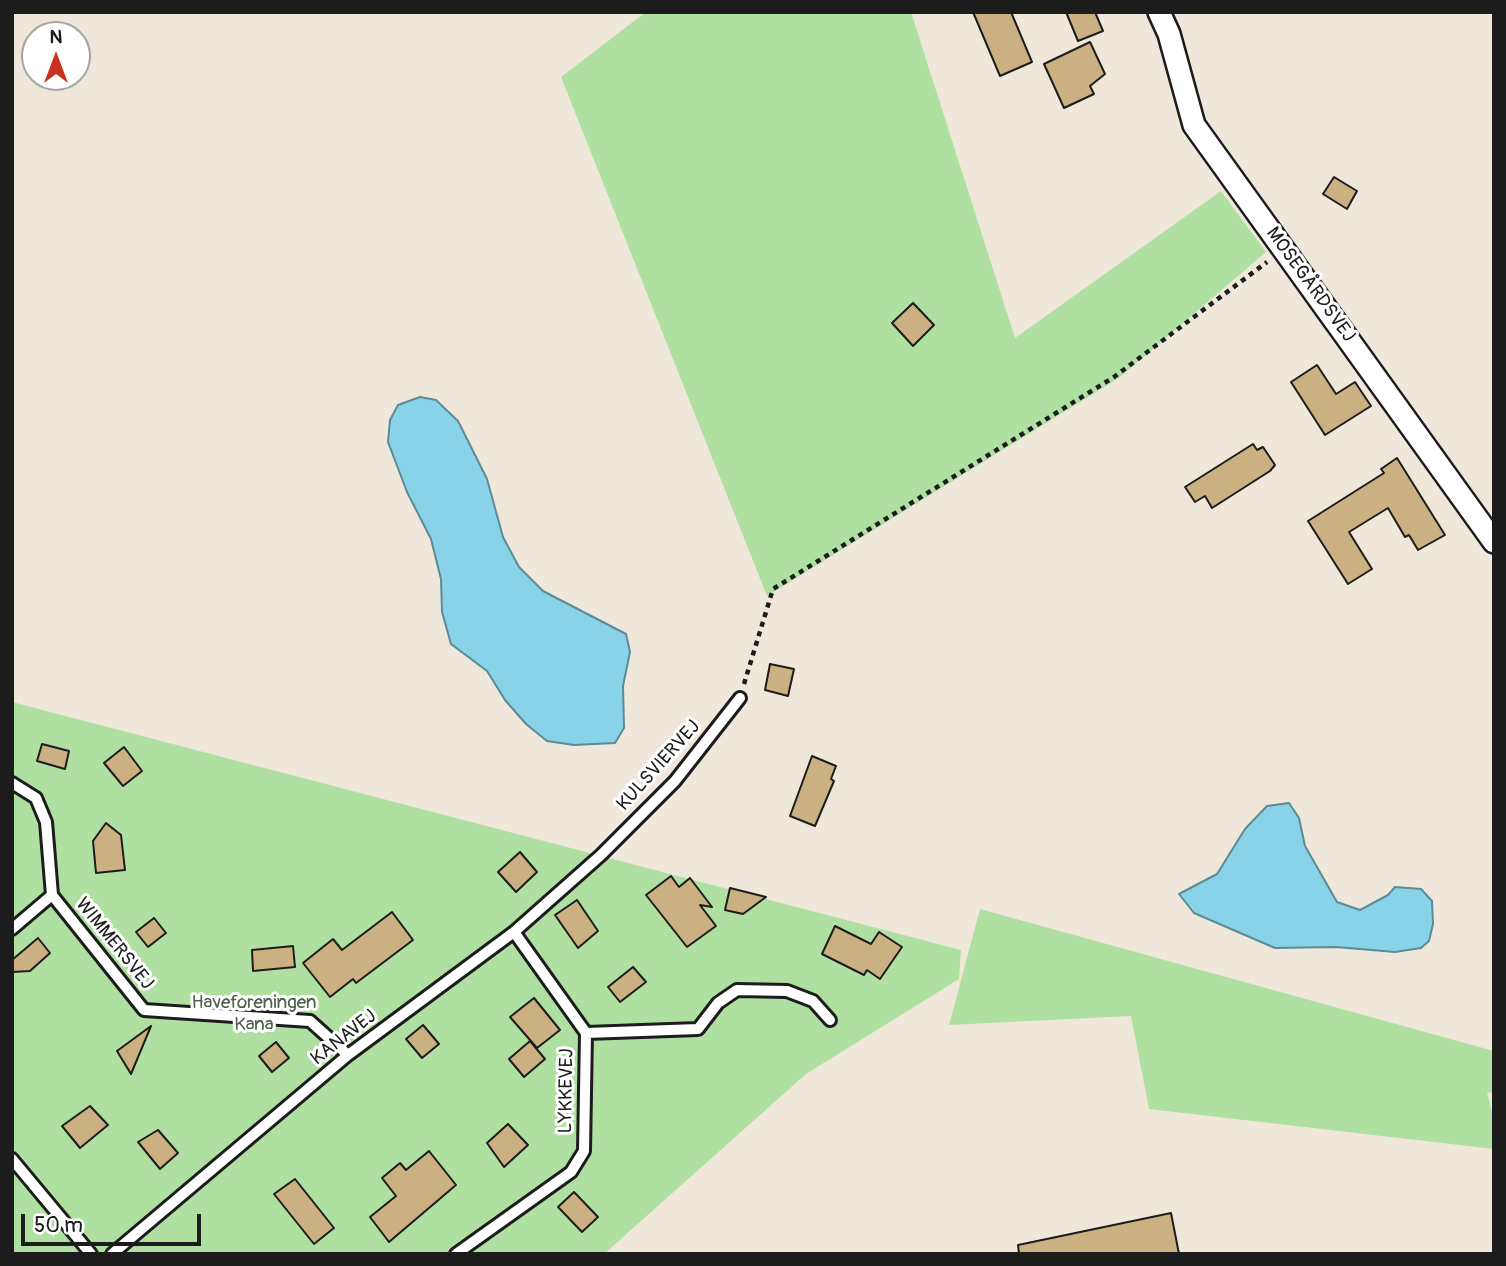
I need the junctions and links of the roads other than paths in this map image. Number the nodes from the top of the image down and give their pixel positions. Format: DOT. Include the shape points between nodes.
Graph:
graph roads {
  1 [pos="1159,12"];
  2 [pos="1494,542"];
  3 [pos="740,698"];
  4 [pos="12,783"];
  5 [pos="601,855"];
  6 [pos="52,895"];
  7 [pos="12,929"];
  8 [pos="514,932"];
  9 [pos="830,1020"];
  10 [pos="586,1033"];
  11 [pos="348,1055"];
  12 [pos="12,1159"];
  13 [pos="91,1254"];
  14 [pos="112,1254"];
  15 [pos="456,1254"];
  1 -- 2 [label="street, MOSEGÅRDSVEJ" via="1170,34 1194,125"];
  3 -- 5 [label="lane, KULSVIERVEJ" via="675,780"];
  4 -- 6 [label="lane, WIMMERSVEJ" via="36,798 46,822"];
  5 -- 8 [label="lane, KANAVEJ"];
  6 -- 7 [label="lane"];
  6 -- 11 [label="lane, WIMMERSVEJ" via="144,1010 310,1021"];
  8 -- 10 [label="lane, LYKKEVEJ"];
  8 -- 11 [label="lane, KANAVEJ"];
  9 -- 10 [label="lane" via="813,1001 787,991 737,990 718,1003 698,1029"];
  10 -- 15 [label="lane, LYKKEVEJ" via="583,1151 571,1171"];
  11 -- 14 [label="lane, KANAVEJ"];
  12 -- 13 [label="lane"];
}
